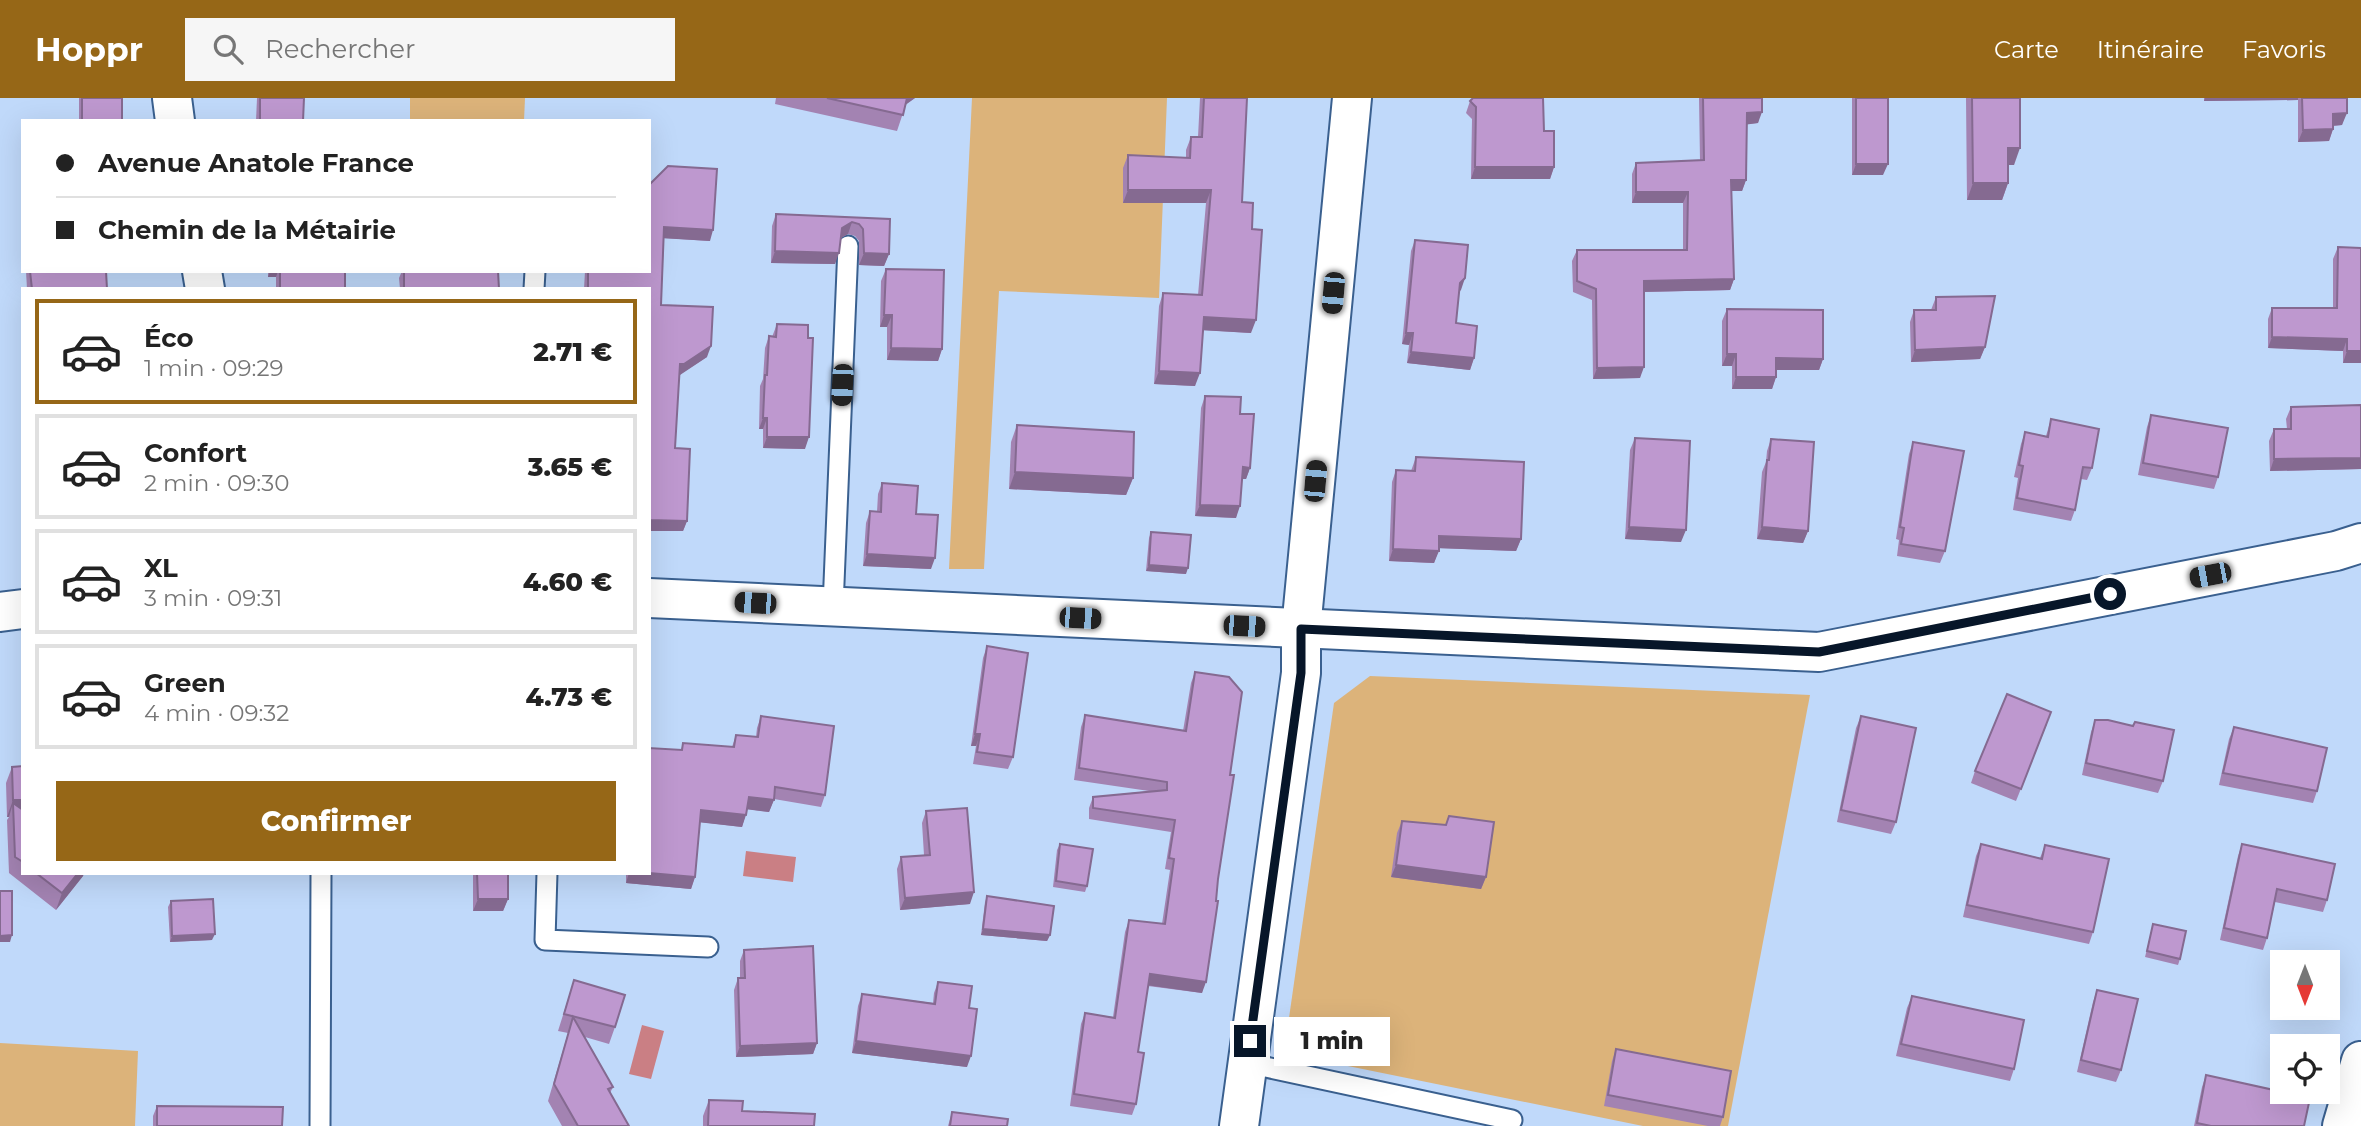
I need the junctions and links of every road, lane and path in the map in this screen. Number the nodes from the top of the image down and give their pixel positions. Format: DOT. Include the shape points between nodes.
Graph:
graph roads {
  1 [pos="172,98"];
  2 [pos="1352,98"];
  3 [pos="175,119"];
  4 [pos="848,246"];
  5 [pos="2352,551"];
  6 [pos="651,598"];
  7 [pos="834,607"];
  8 [pos="21,609"];
  9 [pos="0,612"];
  10 [pos="1301,629"];
  11 [pos="321,875"];
  12 [pos="547,875"];
  13 [pos="708,947"];
  14 [pos="2361,1061"];
  15 [pos="1247,1063"];
  16 [pos="1512,1120"];
  17 [pos="320,1126"];
  18 [pos="1238,1126"];
  19 [pos="2342,1126"];
  1 -- 3 [label="street"];
  2 -- 10 [label="street"];
  4 -- 7 [label="lane"];
  5 -- 10 [label="street" via="1819,652"];
  6 -- 7 [label="street"];
  7 -- 10 [label="street"];
  8 -- 9 [label="street"];
  10 -- 15 [label="street" via="1301,673"];
  11 -- 17 [label="lane"];
  12 -- 13 [label="lane" via="545,940"];
  14 -- 19 [label="street"];
  15 -- 16 [label="lane"];
  15 -- 18 [label="street"];
}
